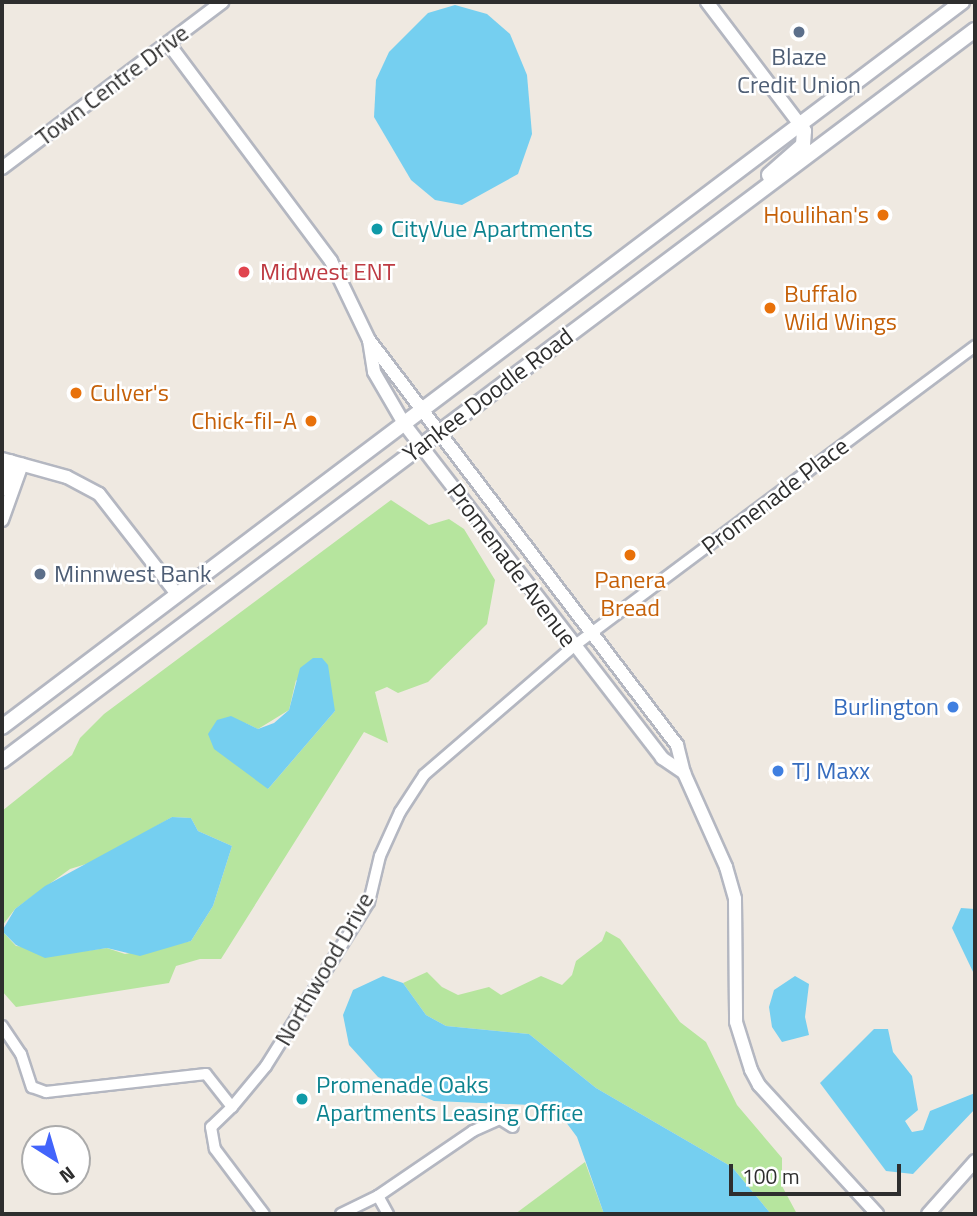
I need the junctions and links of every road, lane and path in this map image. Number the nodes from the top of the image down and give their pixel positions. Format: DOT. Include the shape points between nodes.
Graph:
graph roads {
  1 [pos="222,2"];
  2 [pos="707,2"];
  3 [pos="962,2"];
  4 [pos="975,30"];
  5 [pos="168,43"];
  6 [pos="798,122"];
  7 [pos="2,168"];
  8 [pos="706,232"];
  9 [pos="369,340"];
  10 [pos="975,346"];
  11 [pos="426,410"];
  12 [pos="405,425"];
  13 [pos="442,430"];
  14 [pos="421,446"];
  15 [pos="12,461"];
  16 [pos="2,490"];
  17 [pos="2,520"];
  18 [pos="176,593"];
  19 [pos="592,634"];
  20 [pos="574,646"];
  21 [pos="2,727"];
  22 [pos="2,761"];
  23 [pos="684,773"];
  24 [pos="2,1026"];
  25 [pos="232,1107"];
  26 [pos="513,1127"];
  27 [pos="975,1161"];
  28 [pos="378,1196"];
  29 [pos="264,1214"];
  30 [pos="341,1214"];
  31 [pos="388,1214"];
  32 [pos="877,1214"];
  33 [pos="928,1214"];
  1 -- 5 [label="street, Town Centre Drive"];
  2 -- 6 [label="street"];
  3 -- 6 [label="main road, Yankee Doodle Road"];
  4 -- 8 [label="main road, Yankee Doodle Road"];
  5 -- 7 [label="street, Town Centre Drive"];
  5 -- 9 [label="street, Promenade Avenue" via="331,261"];
  6 -- 8 [label="main road" via="804,131 803,145"];
  6 -- 11 [label="main road, Yankee Doodle Road"];
  8 -- 13 [label="main road, Yankee Doodle Road"];
  9 -- 11 [label="street, Promenade Avenue"];
  9 -- 12 [label="street, Promenade Avenue" via="374,372"];
  10 -- 19 [label="street, Promenade Place"];
  11 -- 12 [label="main road, Yankee Doodle Road"];
  11 -- 13 [label="street, Promenade Avenue"];
  12 -- 14 [label="street, Promenade Avenue"];
  12 -- 18 [label="main road, Yankee Doodle Road"];
  13 -- 14 [label="main road, Yankee Doodle Road"];
  13 -- 19 [label="street, Promenade Avenue"];
  14 -- 20 [label="street, Promenade Avenue"];
  14 -- 22 [label="main road, Yankee Doodle Road"];
  15 -- 16 [label="street"];
  15 -- 17 [label="street"];
  15 -- 18 [label="street" via="67,477 99,495"];
  18 -- 21 [label="main road, Yankee Doodle Road"];
  19 -- 20 [label="street, Promenade Place"];
  19 -- 23 [label="street, Promenade Avenue" via="677,745"];
  20 -- 23 [label="street, Promenade Avenue" via="662,758"];
  20 -- 25 [label="street, Northwood Drive" via="424,775 380,856 369,902 266,1066"];
  23 -- 32 [label="street, Promenade Avenue" via="726,867 735,899 736,1022 751,1070 759,1085"];
  24 -- 25 [label="street" via="21,1054 32,1087 46,1092 206,1074"];
  25 -- 29 [label="street, Northwood Drive" via="211,1127 215,1149"];
  26 -- 28 [label="street" via="500,1119 473,1131"];
  27 -- 33 [label="street"];
  28 -- 30 [label="street"];
  28 -- 31 [label="street"];
}
